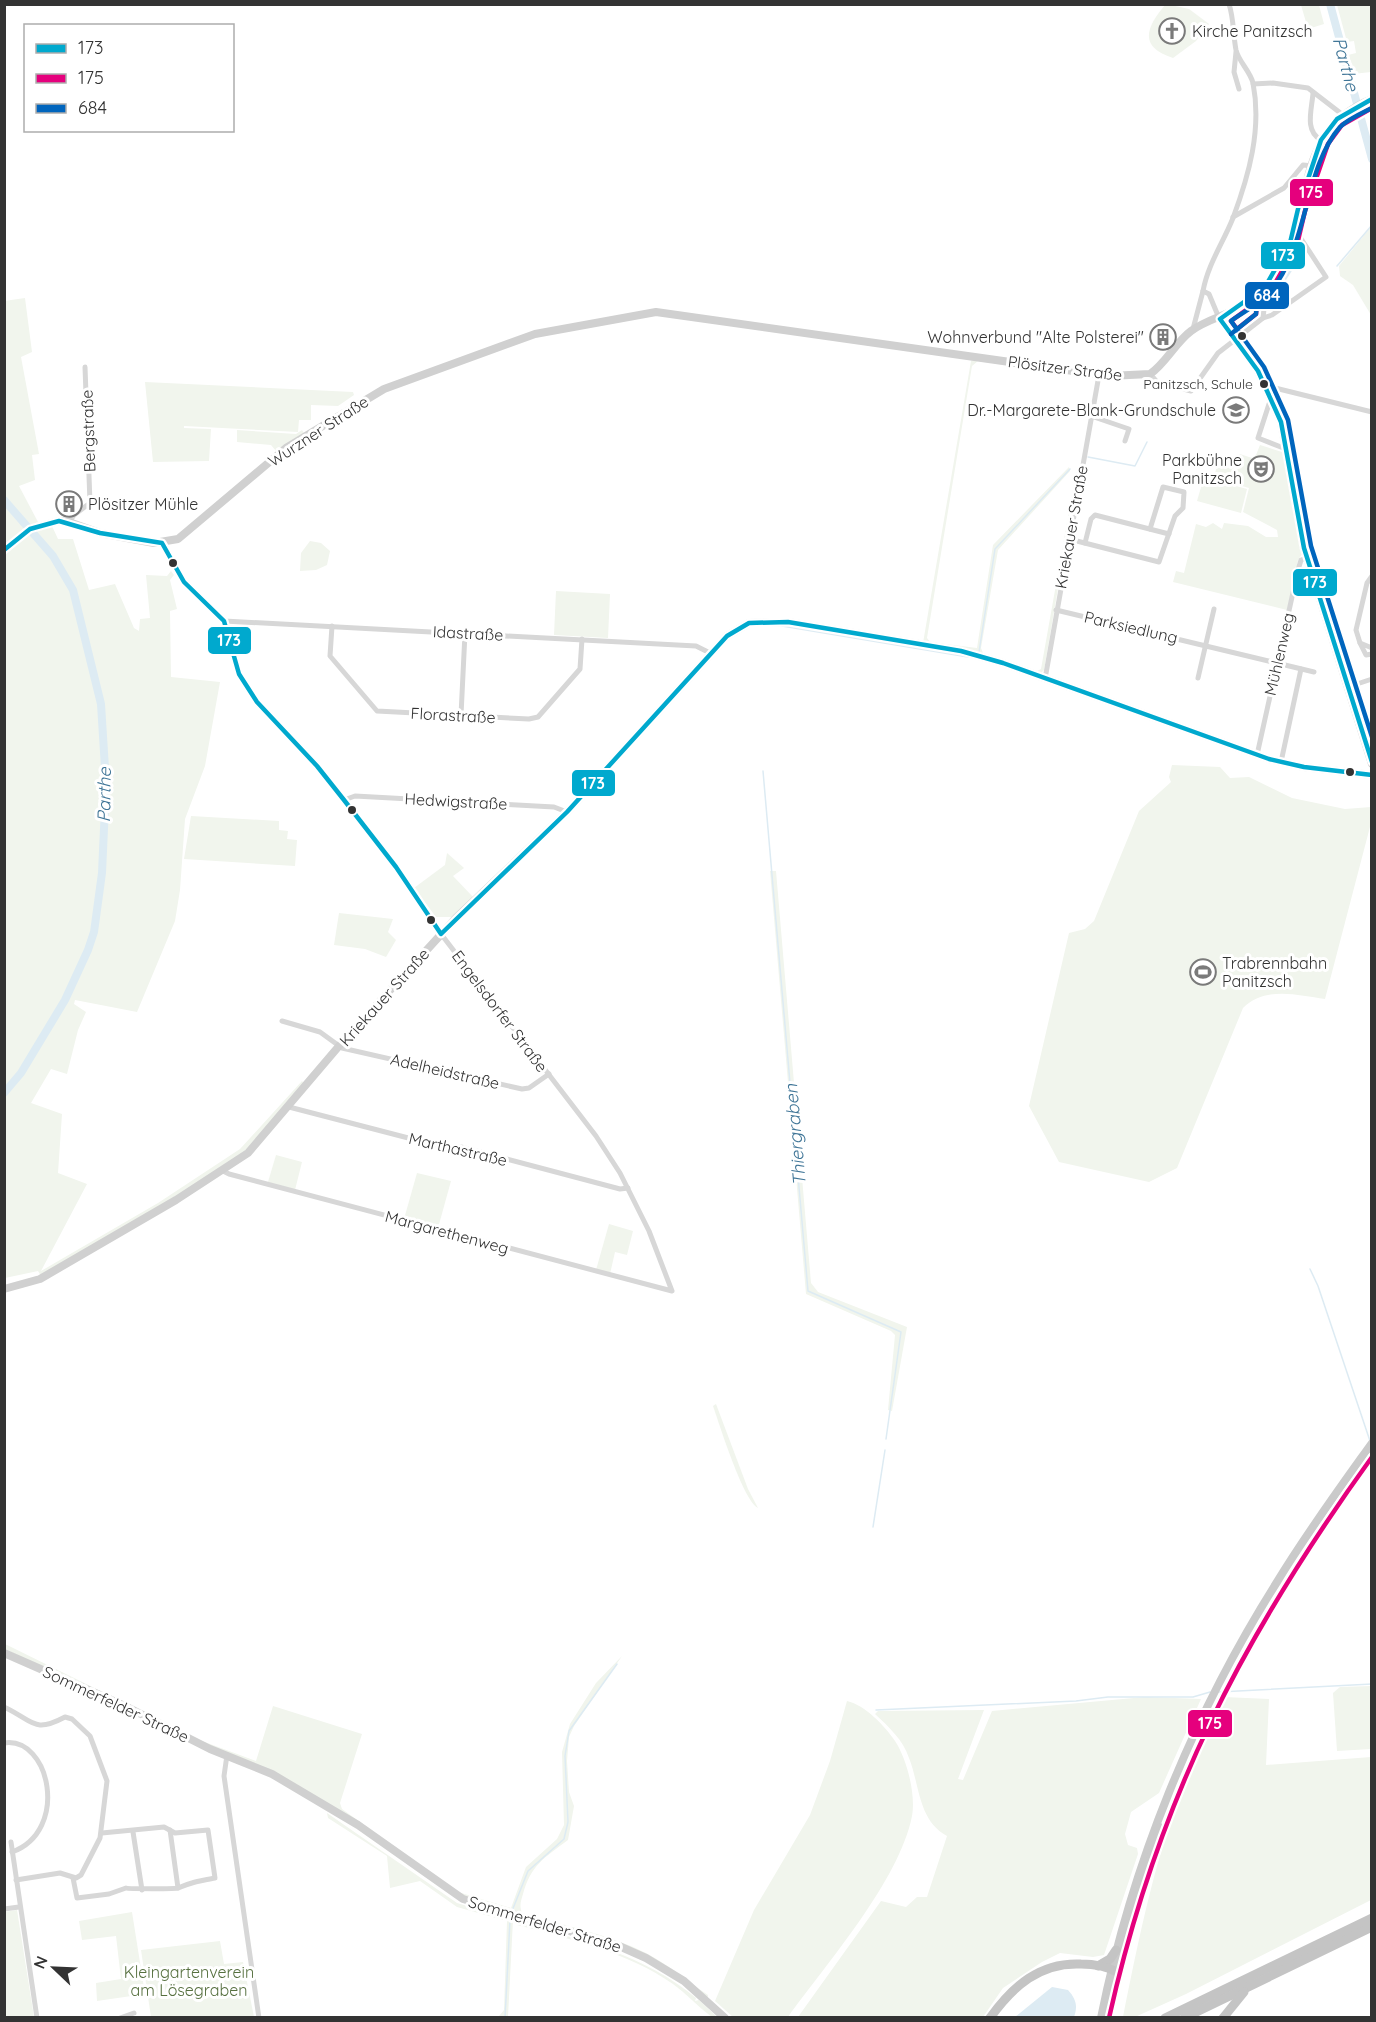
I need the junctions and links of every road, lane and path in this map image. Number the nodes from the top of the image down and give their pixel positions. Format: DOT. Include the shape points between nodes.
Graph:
graph roads {
  1 [pos="1230,4"];
  2 [pos="1236,52"];
  3 [pos="1253,84"];
  4 [pos="1239,89"];
  5 [pos="1313,93"];
  6 [pos="1371,99"];
  7 [pos="1343,115"];
  8 [pos="1321,140"];
  9 [pos="1313,165"];
  10 [pos="1233,217"];
  11 [pos="1294,233"];
  12 [pos="1203,291"];
  13 [pos="1262,291"];
  14 [pos="1263,318"];
  15 [pos="1220,319"];
  16 [pos="1193,329"];
  17 [pos="1236,340"];
  18 [pos="971,356"];
  19 [pos="85,367"];
  20 [pos="1150,374"];
  21 [pos="1099,375"];
  22 [pos="1268,388"];
  23 [pos="1274,402"];
  24 [pos="1371,412"];
  25 [pos="1091,416"];
  26 [pos="1125,441"];
  27 [pos="1287,449"];
  28 [pos="69,522"];
  29 [pos="1150,529"];
  30 [pos="1169,534"];
  31 [pos="1068,539"];
  32 [pos="162,543"];
  33 [pos="1085,543"];
  34 [pos="4,550"];
  35 [pos="1307,558"];
  36 [pos="1371,576"];
  37 [pos="1214,609"];
  38 [pos="1056,610"];
  39 [pos="224,621"];
  40 [pos="332,626"];
  41 [pos="465,633"];
  42 [pos="582,639"];
  43 [pos="1360,643"];
  44 [pos="1205,645"];
  45 [pos="1371,648"];
  46 [pos="710,653"];
  47 [pos="1371,654"];
  48 [pos="1277,662"];
  49 [pos="1301,669"];
  50 [pos="1314,672"];
  51 [pos="1198,678"];
  52 [pos="1045,679"];
  53 [pos="1371,679"];
  54 [pos="1348,687"];
  55 [pos="461,715"];
  56 [pos="1257,755"];
  57 [pos="1281,762"];
  58 [pos="1371,764"];
  59 [pos="1371,775"];
  60 [pos="344,800"];
  61 [pos="567,812"];
  62 [pos="441,934"];
  63 [pos="282,1021"];
  64 [pos="339,1046"];
  65 [pos="549,1074"];
  66 [pos="289,1107"];
  67 [pos="224,1171"];
  68 [pos="628,1188"];
  69 [pos="4,1289"];
  70 [pos="672,1291"];
  71 [pos="1370,1445"];
  72 [pos="4,1653"];
  73 [pos="4,1707"];
  74 [pos="4,1743"];
  75 [pos="227,1755"];
  76 [pos="1166,1805"];
  77 [pos="170,1830"];
  78 [pos="133,1832"];
  79 [pos="102,1833"];
  80 [pos="11,1842"];
  81 [pos="13,1854"];
  82 [pos="4,1857"];
  83 [pos="73,1878"];
  84 [pos="16,1880"];
  85 [pos="178,1888"];
  86 [pos="141,1890"];
  87 [pos="19,1907"];
  88 [pos="4,1909"];
  89 [pos="1371,1918"];
  90 [pos="1371,1927"];
  91 [pos="1116,1950"];
  92 [pos="1077,1964"];
  93 [pos="1098,1966"];
  94 [pos="1114,1972"];
  95 [pos="1254,1983"];
  96 [pos="134,2013"];
  97 [pos="991,2016"];
  98 [pos="37,2018"];
  99 [pos="120,2018"];
  100 [pos="259,2018"];
  101 [pos="724,2018"];
  102 [pos="1101,2018"];
  103 [pos="1107,2018"];
  104 [pos="1165,2018"];
  105 [pos="1184,2018"];
  106 [pos="1223,2018"];
  1 -- 2 [label="street"];
  2 -- 3 [label="street"];
  2 -- 4 [label="street" via="1234,72"];
  3 -- 5 [label="street" via="1299,86"];
  3 -- 10 [label="street" via="1257,113 1253,149"];
  5 -- 7 [label="street"];
  5 -- 8 [label="street" via="1311,129"];
  6 -- 7 [label="street"];
  7 -- 8 [label="street"];
  8 -- 9 [label="street"];
  9 -- 10 [label="street" via="1303,165 1284,188"];
  9 -- 11 [label="street"];
  10 -- 12 [label="street" via="1209,268"];
  11 -- 13 [label="street"];
  11 -- 14 [label="street" via="1326,277"];
  12 -- 15 [label="street" via="1209,294"];
  12 -- 16 [label="street"];
  13 -- 14 [label="street"];
  13 -- 15 [label="street"];
  14 -- 17 [label="street"];
  15 -- 16 [label="street"];
  15 -- 17 [label="street"];
  16 -- 20 [label="street"];
  17 -- 20 [label="street" via="1213,359 1191,392 1157,382"];
  17 -- 22 [label="street"];
  18 -- 21 [label="street, Plösitzer Straße"];
  18 -- 32 [label="street, Wurzner Straße" via="656,312 536,334 384,389 286,448 188,534"];
  19 -- 28 [label="street, Bergstraße" via="90,503"];
  20 -- 21 [label="street, Plösitzer Straße"];
  21 -- 25 [label="street, Kriekauer Straße"];
  22 -- 23 [label="street"];
  22 -- 24 [label="street"];
  23 -- 27 [label="street"];
  23 -- 27 [label="street" via="1269,404 1258,438"];
  25 -- 26 [label="street" via="1129,429"];
  25 -- 31 [label="street, Kriekauer Straße"];
  27 -- 35 [label="street"];
  28 -- 32 [label="street" via="100,533"];
  28 -- 34 [label="street" via="37,526"];
  29 -- 30 [label="street"];
  29 -- 30 [label="street" via="1161,490 1168,487 1186,495"];
  29 -- 33 [label="street" via="1095,515"];
  30 -- 33 [label="street" via="1159,562"];
  31 -- 33 [label="street"];
  31 -- 38 [label="street, Kriekauer Straße"];
  32 -- 39 [label="street, Engelsdorfer Straße" via="184,582"];
  35 -- 48 [label="street, Mühlenweg" via="1301,560 1298,570"];
  35 -- 54 [label="street"];
  36 -- 43 [label="street" via="1356,630"];
  37 -- 44 [label="street"];
  38 -- 44 [label="street, Parksiedlung"];
  38 -- 52 [label="street, Kriekauer Straße"];
  39 -- 40 [label="street, Idastraße"];
  39 -- 60 [label="street, Engelsdorfer Straße" via="239,674 257,702"];
  40 -- 41 [label="street, Idastraße"];
  40 -- 55 [label="street, Florastraße" via="330,656 376,711"];
  41 -- 42 [label="street, Idastraße"];
  41 -- 55 [label="street"];
  42 -- 46 [label="street, Idastraße" via="696,646"];
  42 -- 55 [label="street, Florastraße" via="580,669 538,717"];
  43 -- 45 [label="street"];
  43 -- 47 [label="street" via="1366,655"];
  44 -- 48 [label="street, Parksiedlung"];
  44 -- 51 [label="street"];
  46 -- 52 [label="street, Kriekauer Straße" via="732,631 749,623 788,622 961,651"];
  46 -- 61 [label="street, Kriekauer Straße"];
  48 -- 49 [label="street, Parksiedlung"];
  48 -- 56 [label="street, Mühlenweg"];
  49 -- 50 [label="street, Parksiedlung"];
  49 -- 57 [label="street"];
  52 -- 56 [label="street"];
  53 -- 54 [label="street"];
  54 -- 58 [label="street"];
  56 -- 57 [label="street"];
  57 -- 59 [label="street"];
  60 -- 61 [label="street, Hedwigstraße" via="355,796 543,806"];
  60 -- 62 [label="street, Engelsdorfer Straße"];
  61 -- 62 [label="street, Kriekauer Straße"];
  62 -- 64 [label="street, Kriekauer Straße"];
  62 -- 65 [label="street, Engelsdorfer Straße"];
  63 -- 64 [label="street, Adelheidstraße" via="320,1032"];
  64 -- 65 [label="street, Adelheidstraße" via="522,1089"];
  64 -- 66 [label="street, Kriekauer Straße"];
  65 -- 68 [label="street, Engelsdorfer Straße" via="596,1136"];
  66 -- 67 [label="street, Kriekauer Straße" via="248,1153"];
  66 -- 68 [label="street, Marthastraße" via="620,1190"];
  67 -- 69 [label="street, Kriekauer Straße" via="40,1279"];
  67 -- 70 [label="street, Margarethenweg"];
  68 -- 70 [label="street, Engelsdorfer Straße"];
  71 -- 76 [label="main road" via="1277,1581 1215,1692"];
  72 -- 75 [label="street, Sommerfelder Straße"];
  73 -- 79 [label="street" via="38,1726 52,1725 68,1717 90,1736 107,1781"];
  74 -- 81 [label="street" via="14,1741 32,1752 45,1778 48,1802 39,1833"];
  75 -- 100 [label="street" via="224,1776"];
  75 -- 101 [label="street, Sommerfelder Straße" via="272,1774 326,1806 456,1896 631,1951 675,1975"];
  76 -- 91 [label="main road" via="1144,1855"];
  76 -- 94 [label="main road"];
  77 -- 78 [label="street" via="164,1827"];
  77 -- 85 [label="street"];
  77 -- 85 [label="street" via="208,1830 215,1878 185,1883"];
  78 -- 79 [label="street"];
  78 -- 86 [label="street"];
  79 -- 83 [label="street" via="81,1875"];
  80 -- 81 [label="street"];
  81 -- 82 [label="street"];
  81 -- 84 [label="street"];
  83 -- 84 [label="street" via="60,1873"];
  83 -- 86 [label="street" via="76,1898 126,1888"];
  84 -- 87 [label="street"];
  85 -- 86 [label="street"];
  87 -- 88 [label="street"];
  87 -- 98 [label="street"];
  89 -- 104 [label="highway"];
  90 -- 95 [label="highway"];
  91 -- 93 [label="highway"];
  91 -- 94 [label="main road"];
  92 -- 93 [label="highway"];
  92 -- 94 [label="highway"];
  92 -- 97 [label="highway" via="1056,1965 1033,1976 1009,1994"];
  93 -- 94 [label="highway"];
  94 -- 102 [label="main road"];
  94 -- 103 [label="main road"];
  95 -- 105 [label="highway"];
  95 -- 106 [label="highway" via="1236,1998"];
  96 -- 99 [label="street"];
}
